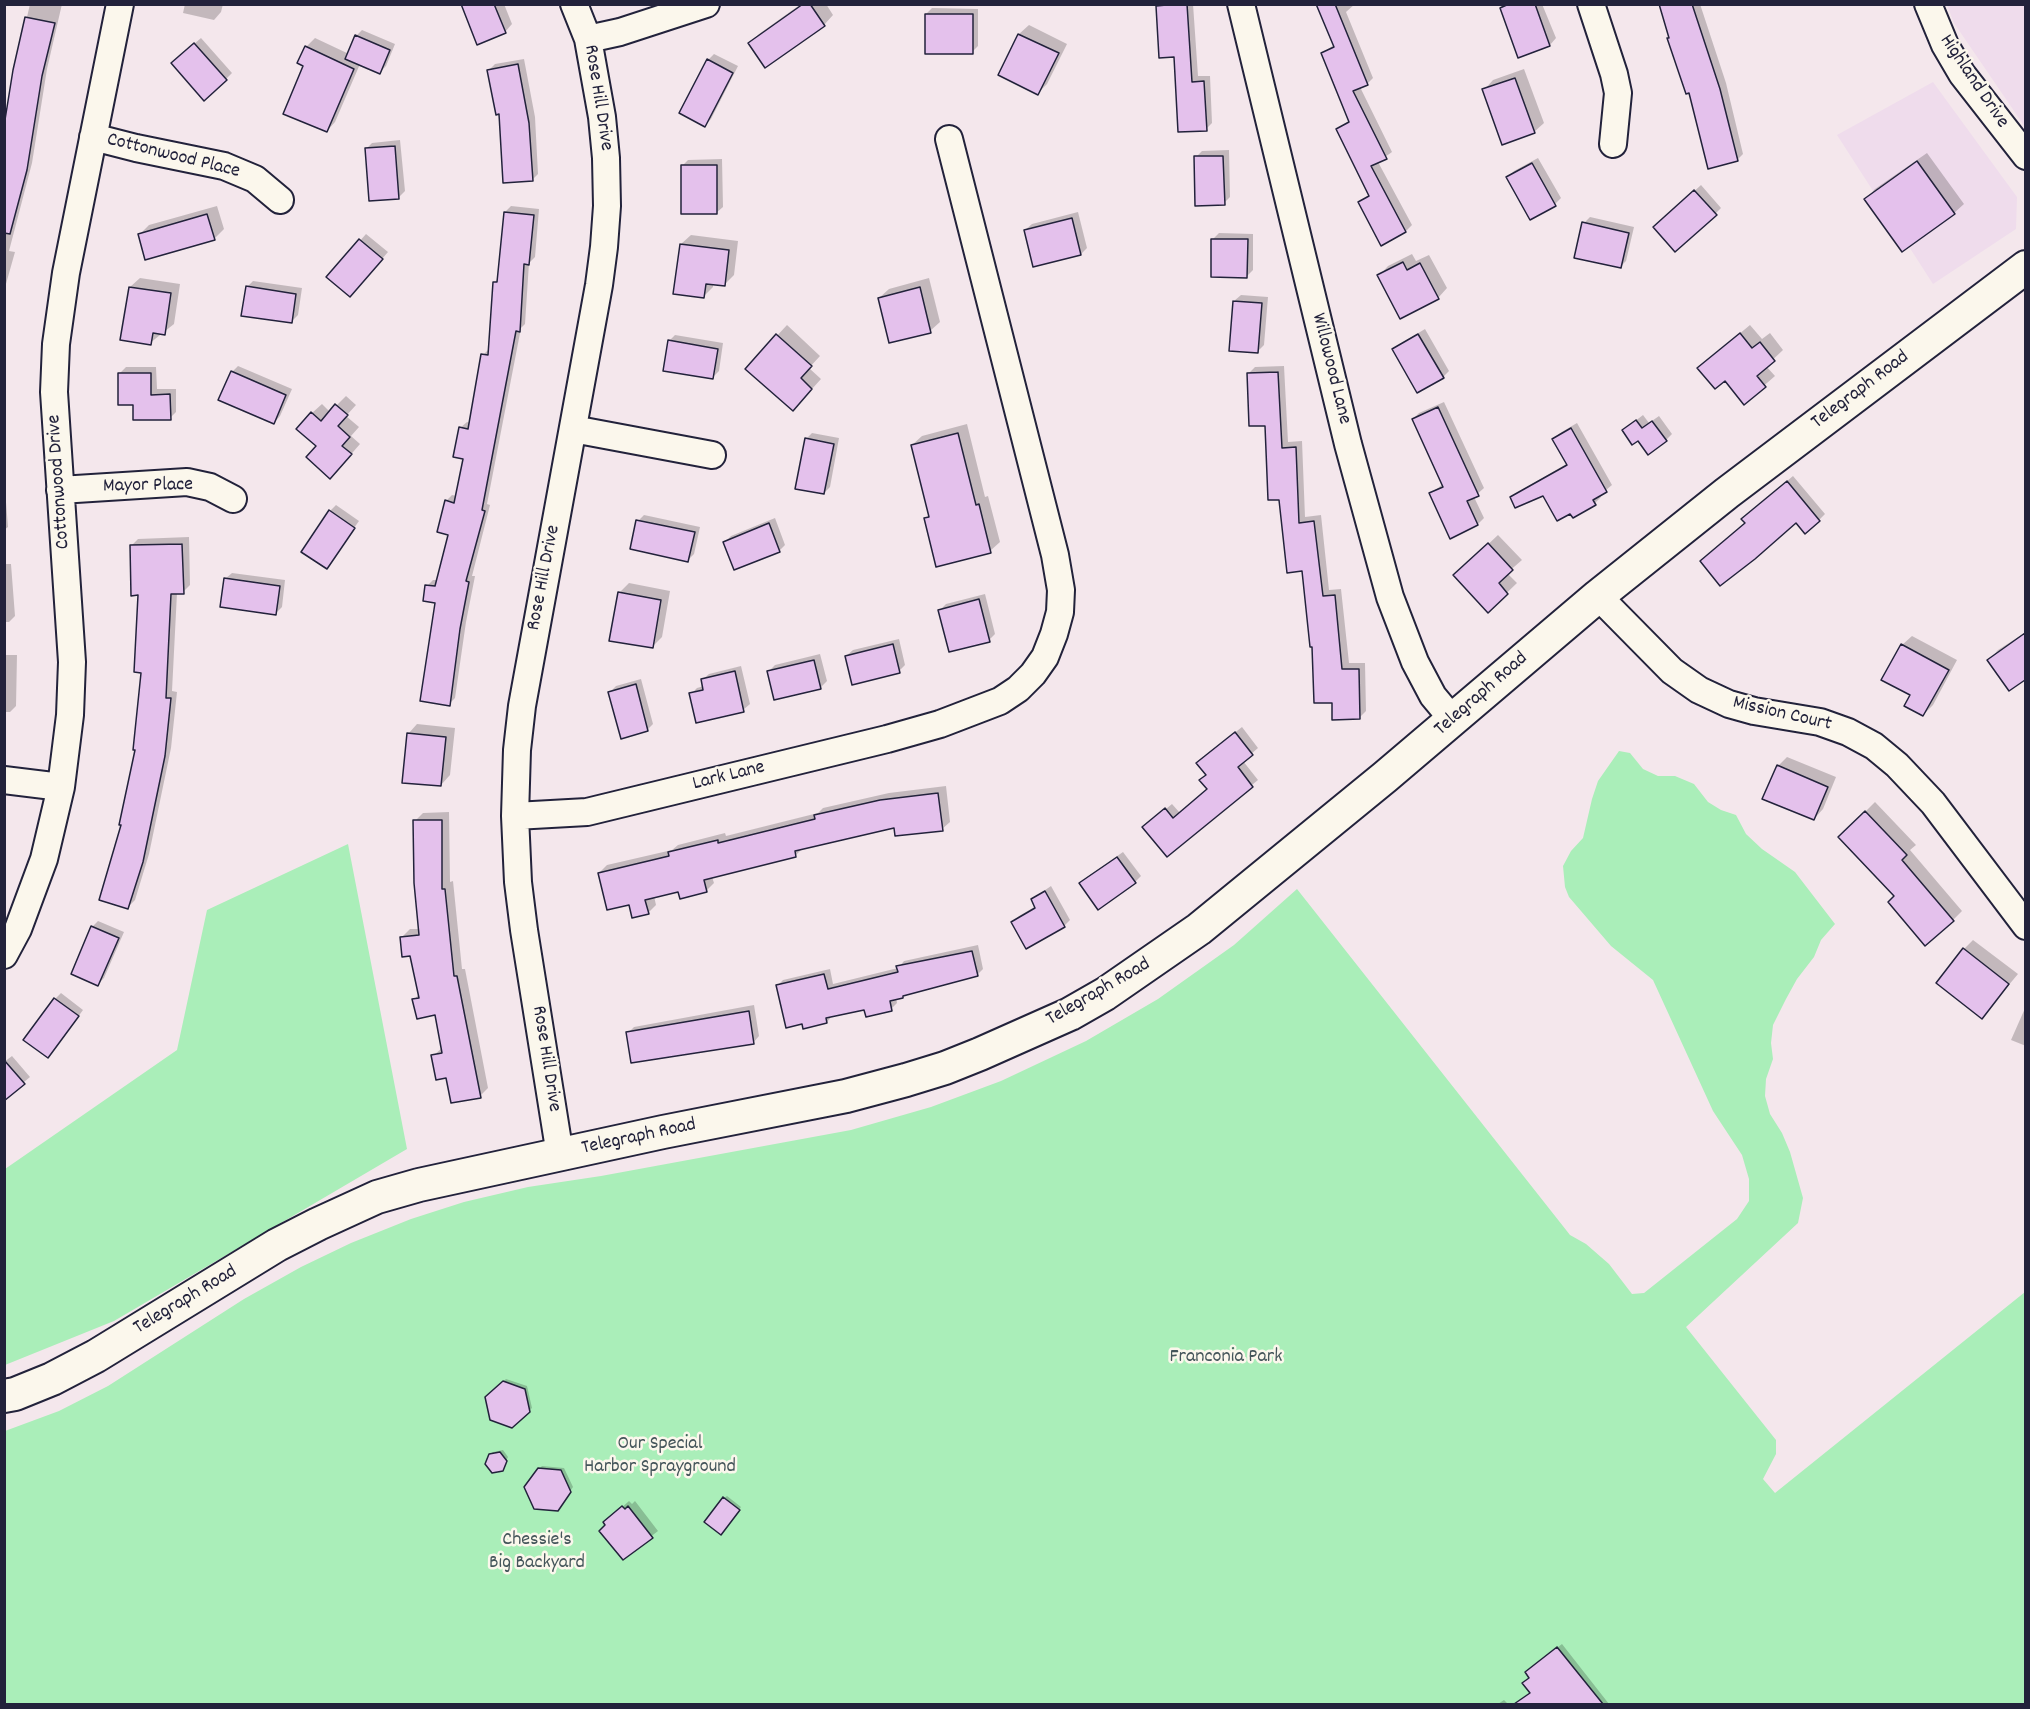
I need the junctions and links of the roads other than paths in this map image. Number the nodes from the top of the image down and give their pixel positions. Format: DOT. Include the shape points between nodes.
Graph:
graph roads {
  1 [pos="120,4"];
  2 [pos="574,4"];
  3 [pos="706,4"];
  4 [pos="1241,4"];
  5 [pos="1591,4"];
  6 [pos="1928,4"];
  7 [pos="588,39"];
  8 [pos="93,137"];
  9 [pos="949,140"];
  10 [pos="1613,144"];
  11 [pos="2025,156"];
  12 [pos="280,200"];
  13 [pos="2025,267"];
  14 [pos="573,429"];
  15 [pos="712,455"];
  16 [pos="60,490"];
  17 [pos="233,499"];
  18 [pos="1598,596"];
  19 [pos="1453,720"];
  20 [pos="4,780"];
  21 [pos="61,787"];
  22 [pos="515,816"];
  23 [pos="2025,926"];
  24 [pos="4,954"];
  25 [pos="560,1155"];
  26 [pos="4,1396"];
  1 -- 8 [label="street, Cottonwood Drive"];
  2 -- 7 [label="street, Rose Hill Drive"];
  3 -- 7 [label="street"];
  4 -- 19 [label="street, Willowood Lane" via="1348,444 1390,597 1415,662 1433,696"];
  5 -- 10 [label="street" via="1618,93"];
  6 -- 11 [label="street, Highland Drive" via="1962,74"];
  7 -- 14 [label="street, Rose Hill Drive" via="603,127 607,206 600,285"];
  8 -- 12 [label="street, Cottonwood Place" via="224,166 255,179"];
  8 -- 16 [label="street, Cottonwood Drive" via="56,344 54,392"];
  9 -- 22 [label="street, Lark Lane" via="1055,555 1060,612 1045,657 1018,689 1000,701 940,724 587,812"];
  13 -- 18 [label="main road, Telegraph Road"];
  14 -- 15 [label="street"];
  14 -- 22 [label="street, Rose Hill Drive" via="522,706"];
  16 -- 17 [label="street, Mayor Place" via="187,482 210,487"];
  16 -- 21 [label="street, Cottonwood Drive" via="72,662"];
  18 -- 19 [label="main road, Telegraph Road"];
  18 -- 23 [label="street, Mission Court" via="1672,671 1699,690 1754,711 1820,722 1874,746 1898,765 1933,803"];
  19 -- 25 [label="main road, Telegraph Road" via="1199,929 1070,1014 980,1054 906,1080"];
  20 -- 21 [label="street"];
  21 -- 24 [label="street, Cottonwood Drive" via="37,881"];
  22 -- 25 [label="street, Rose Hill Drive" via="524,930"];
  25 -- 26 [label="main road, Telegraph Road" via="377,1197 277,1245 96,1356 52,1379"];
}
